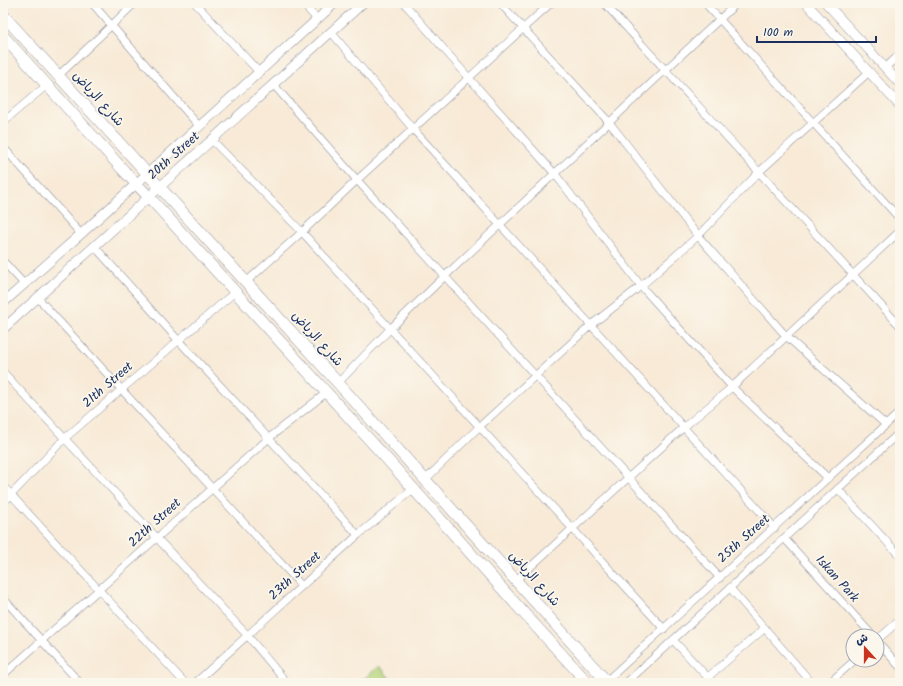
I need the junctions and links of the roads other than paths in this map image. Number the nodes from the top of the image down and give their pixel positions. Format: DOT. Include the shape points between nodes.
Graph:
graph roads {
  1 [pos="92,3"];
  2 [pos="135,3"];
  3 [pos="195,3"];
  4 [pos="302,3"];
  5 [pos="335,3"];
  6 [pos="363,3"];
  7 [pos="404,3"];
  8 [pos="500,3"];
  9 [pos="551,3"];
  10 [pos="604,3"];
  11 [pos="705,3"];
  12 [pos="737,3"];
  13 [pos="806,3"];
  14 [pos="826,3"];
  15 [pos="3,15"];
  16 [pos="317,19"];
  17 [pos="720,19"];
  18 [pos="111,26"];
  19 [pos="523,28"];
  20 [pos="331,32"];
  21 [pos="3,36"];
  22 [pos="900,54"];
  23 [pos="885,68"];
  24 [pos="665,70"];
  25 [pos="259,72"];
  26 [pos="869,72"];
  27 [pos="58,76"];
  28 [pos="469,78"];
  29 [pos="273,84"];
  30 [pos="900,84"];
  31 [pos="47,85"];
  32 [pos="900,106"];
  33 [pos="3,122"];
  34 [pos="609,122"];
  35 [pos="813,123"];
  36 [pos="199,126"];
  37 [pos="413,129"];
  38 [pos="212,140"];
  39 [pos="3,147"];
  40 [pos="759,172"];
  41 [pos="147,174"];
  42 [pos="555,174"];
  43 [pos="357,180"];
  44 [pos="136,184"];
  45 [pos="160,187"];
  46 [pos="149,197"];
  47 [pos="900,219"];
  48 [pos="500,225"];
  49 [pos="900,231"];
  50 [pos="302,232"];
  51 [pos="81,234"];
  52 [pos="698,236"];
  53 [pos="95,247"];
  54 [pos="3,261"];
  55 [pos="852,274"];
  56 [pos="445,276"];
  57 [pos="246,282"];
  58 [pos="24,284"];
  59 [pos="641,286"];
  60 [pos="234,292"];
  61 [pos="38,298"];
  62 [pos="3,303"];
  63 [pos="591,324"];
  64 [pos="900,326"];
  65 [pos="3,329"];
  66 [pos="390,329"];
  67 [pos="786,336"];
  68 [pos="178,340"];
  69 [pos="3,372"];
  70 [pos="535,375"];
  71 [pos="338,383"];
  72 [pos="732,387"];
  73 [pos="121,389"];
  74 [pos="326,393"];
  75 [pos="900,412"];
  76 [pos="886,425"];
  77 [pos="480,427"];
  78 [pos="684,427"];
  79 [pos="899,436"];
  80 [pos="64,438"];
  81 [pos="269,438"];
  82 [pos="628,477"];
  83 [pos="828,478"];
  84 [pos="424,480"];
  85 [pos="3,486"];
  86 [pos="212,489"];
  87 [pos="413,489"];
  88 [pos="838,489"];
  89 [pos="11,495"];
  90 [pos="3,503"];
  91 [pos="775,528"];
  92 [pos="573,529"];
  93 [pos="358,535"];
  94 [pos="157,538"];
  95 [pos="784,538"];
  96 [pos="900,556"];
  97 [pos="720,578"];
  98 [pos="516,580"];
  99 [pos="302,586"];
  100 [pos="730,588"];
  101 [pos="99,589"];
  102 [pos="3,598"];
  103 [pos="900,620"];
  104 [pos="765,628"];
  105 [pos="866,628"];
  106 [pos="664,629"];
  107 [pos="885,634"];
  108 [pos="247,635"];
  109 [pos="673,640"];
  110 [pos="42,641"];
  111 [pos="885,650"];
  112 [pos="900,667"];
  113 [pos="846,668"];
  114 [pos="3,675"];
  115 [pos="710,680"];
  116 [pos="606,682"];
  117 [pos="80,683"];
  118 [pos="185,683"];
  119 [pos="195,683"];
  120 [pos="287,683"];
  121 [pos="588,683"];
  122 [pos="626,683"];
  123 [pos="812,683"];
  124 [pos="829,683"];
  1 -- 18 [label="street"];
  2 -- 18 [label="street"];
  3 -- 25 [label="street"];
  4 -- 16 [label="street"];
  5 -- 16 [label="street, 20th Street"];
  6 -- 20 [label="street, 20th Street"];
  7 -- 28 [label="street"];
  8 -- 19 [label="street"];
  9 -- 19 [label="street"];
  10 -- 24 [label="street"];
  11 -- 17 [label="street"];
  12 -- 17 [label="street"];
  13 -- 26 [label="street"];
  14 -- 23 [label="street"];
  15 -- 27 [label="main road, شارع الرياض"];
  16 -- 25 [label="street, 20th Street"];
  17 -- 24 [label="street"];
  17 -- 35 [label="street"];
  18 -- 27 [label="street"];
  18 -- 36 [label="street"];
  19 -- 28 [label="street"];
  19 -- 34 [label="street"];
  20 -- 29 [label="street, 20th Street"];
  20 -- 37 [label="street"];
  21 -- 31 [label="main road"];
  22 -- 23 [label="street"];
  23 -- 30 [label="street"];
  24 -- 34 [label="street"];
  24 -- 40 [label="street"];
  25 -- 36 [label="street, 20th Street"];
  26 -- 32 [label="street"];
  26 -- 35 [label="street"];
  27 -- 41 [label="main road, شارع الرياض"];
  28 -- 37 [label="street"];
  28 -- 42 [label="street"];
  29 -- 38 [label="street, 20th Street"];
  29 -- 43 [label="street"];
  31 -- 33 [label="street"];
  31 -- 44 [label="main road"];
  34 -- 42 [label="street"];
  34 -- 52 [label="street"];
  35 -- 40 [label="street"];
  35 -- 47 [label="street"];
  36 -- 41 [label="street, 20th Street"];
  37 -- 43 [label="street"];
  37 -- 48 [label="street"];
  38 -- 45 [label="street, 20th Street"];
  38 -- 50 [label="street"];
  39 -- 51 [label="street"];
  40 -- 52 [label="street"];
  40 -- 55 [label="street"];
  41 -- 44 [label="street, 20th Street"];
  41 -- 45 [label="main road, شارع الرياض"];
  42 -- 48 [label="street"];
  42 -- 59 [label="street"];
  43 -- 50 [label="street"];
  43 -- 56 [label="street"];
  44 -- 46 [label="main road"];
  44 -- 51 [label="street, 20th Street"];
  45 -- 46 [label="street, 20th Street"];
  45 -- 57 [label="main road, شارع الرياض"];
  46 -- 53 [label="street, 20th Street"];
  46 -- 60 [label="main road"];
  48 -- 56 [label="street"];
  48 -- 63 [label="street"];
  49 -- 55 [label="street"];
  50 -- 57 [label="street"];
  50 -- 66 [label="street"];
  51 -- 58 [label="street, 20th Street"];
  52 -- 59 [label="street"];
  52 -- 67 [label="street"];
  53 -- 61 [label="street, 20th Street"];
  53 -- 68 [label="street"];
  54 -- 58 [label="street"];
  55 -- 64 [label="street"];
  55 -- 67 [label="street"];
  56 -- 66 [label="street"];
  56 -- 70 [label="street"];
  57 -- 71 [label="main road, شارع الرياض"];
  58 -- 62 [label="street, 20th Street"];
  59 -- 63 [label="street"];
  59 -- 72 [label="street"];
  60 -- 68 [label="street, 21th Street"];
  60 -- 74 [label="main road"];
  61 -- 65 [label="street, 20th Street"];
  61 -- 73 [label="street"];
  63 -- 70 [label="street"];
  63 -- 78 [label="street"];
  66 -- 71 [label="street"];
  66 -- 77 [label="street"];
  67 -- 72 [label="street"];
  67 -- 76 [label="street"];
  68 -- 73 [label="street, 21th Street"];
  68 -- 81 [label="street"];
  69 -- 80 [label="street"];
  70 -- 77 [label="street"];
  70 -- 82 [label="street"];
  71 -- 84 [label="main road, شارع الرياض"];
  72 -- 78 [label="street"];
  72 -- 83 [label="street"];
  73 -- 80 [label="street, 21th Street"];
  73 -- 86 [label="street"];
  74 -- 81 [label="street, 22th Street"];
  74 -- 87 [label="main road"];
  75 -- 76 [label="street, 25th Street"];
  76 -- 83 [label="street, 25th Street"];
  77 -- 84 [label="street"];
  77 -- 92 [label="street"];
  78 -- 82 [label="street"];
  78 -- 91 [label="street"];
  79 -- 88 [label="street, 25th Street"];
  80 -- 89 [label="street, 21th Street"];
  80 -- 94 [label="street"];
  81 -- 86 [label="street, 22th Street"];
  81 -- 93 [label="street"];
  82 -- 92 [label="street"];
  82 -- 97 [label="street"];
  83 -- 91 [label="street, 25th Street"];
  84 -- 98 [label="main road, شارع الرياض"];
  85 -- 89 [label="street"];
  86 -- 94 [label="street, 22th Street"];
  86 -- 99 [label="street"];
  87 -- 93 [label="street, 23th Street"];
  87 -- 121 [label="main road"];
  88 -- 95 [label="street, 25th Street"];
  88 -- 96 [label="street"];
  89 -- 90 [label="street, 21th Street"];
  89 -- 101 [label="street"];
  91 -- 97 [label="street, 25th Street"];
  92 -- 98 [label="street"];
  92 -- 106 [label="street"];
  93 -- 99 [label="street, 23th Street"];
  94 -- 101 [label="street, 22th Street"];
  94 -- 108 [label="street"];
  95 -- 100 [label="street, 25th Street"];
  95 -- 105 [label="street, Iskan Park"];
  97 -- 106 [label="street, 25th Street"];
  98 -- 116 [label="main road, شارع الرياض"];
  99 -- 108 [label="street, 23th Street"];
  100 -- 104 [label="street"];
  100 -- 109 [label="street, 25th Street"];
  101 -- 110 [label="street, 22th Street"];
  101 -- 118 [label="street"];
  102 -- 110 [label="street"];
  103 -- 107 [label="street"];
  104 -- 115 [label="street"];
  104 -- 123 [label="street"];
  106 -- 116 [label="street, 25th Street"];
  108 -- 119 [label="street, 23th Street"];
  108 -- 120 [label="street"];
  109 -- 115 [label="street"];
  109 -- 122 [label="street, 25th Street"];
  110 -- 114 [label="street, 22th Street"];
  110 -- 117 [label="street"];
  111 -- 112 [label="street"];
  113 -- 124 [label="street"];
}
